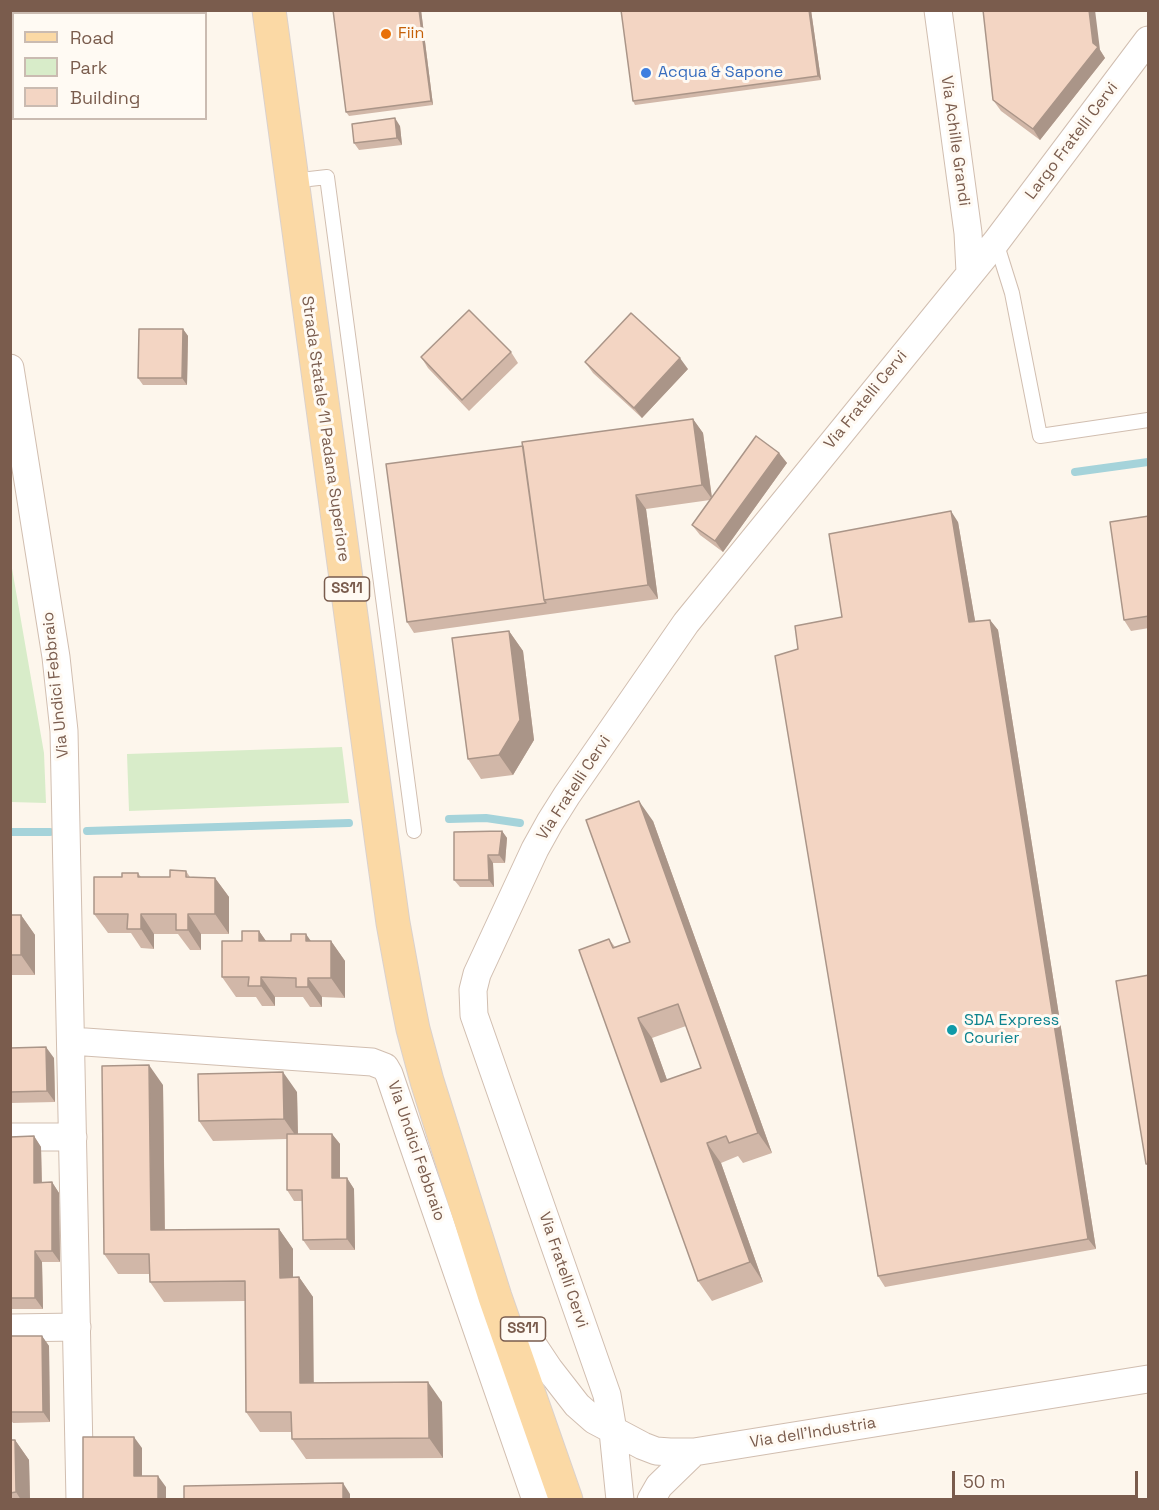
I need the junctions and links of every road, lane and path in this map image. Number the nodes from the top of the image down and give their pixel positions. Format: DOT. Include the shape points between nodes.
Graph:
graph roads {
  1 [pos="269,10"];
  2 [pos="938,10"];
  3 [pos="1149,40"];
  4 [pos="292,181"];
  5 [pos="996,242"];
  6 [pos="970,272"];
  7 [pos="10,368"];
  8 [pos="1149,420"];
  9 [pos="414,831"];
  10 [pos="71,1041"];
  11 [pos="10,1137"];
  12 [pos="73,1137"];
  13 [pos="453,1163"];
  14 [pos="76,1327"];
  15 [pos="10,1328"];
  16 [pos="525,1333"];
  17 [pos="1149,1379"];
  18 [pos="613,1431"];
  19 [pos="694,1452"];
  20 [pos="80,1500"];
  21 [pos="536,1500"];
  22 [pos="566,1500"];
  23 [pos="584,1500"];
  24 [pos="620,1500"];
  25 [pos="651,1500"];
  1 -- 4 [label="main road, Strada Statale 11 Padana Superiore / SS11"];
  2 -- 6 [label="street, Via Achille Grandi"];
  3 -- 5 [label="street, Largo Fratelli Cervi"];
  4 -- 9 [label="lane" via="327,177"];
  4 -- 13 [label="main road, Strada Statale 11 Padana Superiore / SS11" via="393,924 420,1056"];
  5 -- 6 [label="street, Via Fratelli Cervi"];
  5 -- 8 [label="lane" via="1012,293 1040,436"];
  6 -- 18 [label="street, Via Fratelli Cervi" via="686,623 556,813 477,974 474,1015 607,1395"];
  7 -- 10 [label="street, Via Undici Febbraio" via="63,714"];
  10 -- 12 [label="street, Via Undici Febbraio"];
  10 -- 21 [label="street, Via Undici Febbraio" via="372,1062 385,1067"];
  11 -- 12 [label="street"];
  12 -- 14 [label="street, Via Undici Febbraio"];
  13 -- 16 [label="main road, Strada Statale 11 Padana Superiore / SS11"];
  13 -- 22 [label="main road, Strada Statale 11 Padana Superiore / SS11" via="495,1298"];
  14 -- 15 [label="street"];
  14 -- 20 [label="street, Via Undici Febbraio"];
  16 -- 18 [label="street, Via dell'Industria" via="577,1405"];
  16 -- 23 [label="main road, Strada Statale 11 Padana Superiore / SS11"];
  17 -- 19 [label="street, Via dell'Industria"];
  18 -- 19 [label="street, Via dell'Industria" via="656,1450"];
  18 -- 24 [label="street, Via Fratelli Cervi"];
  19 -- 25 [label="street" via="664,1480"];
}
